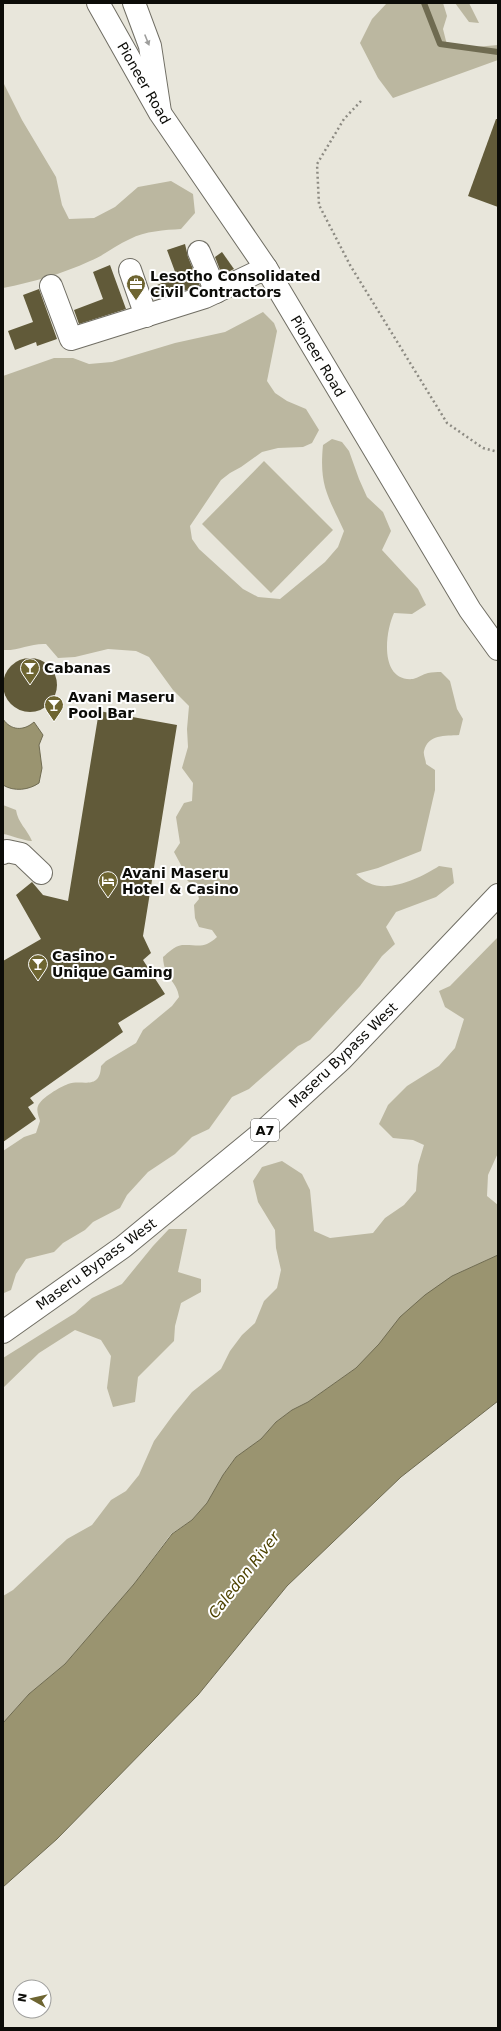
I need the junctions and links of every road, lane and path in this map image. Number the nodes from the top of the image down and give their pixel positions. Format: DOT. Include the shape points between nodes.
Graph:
graph roads {
  1 [pos="98,3"];
  2 [pos="134,3"];
  3 [pos="361,102"];
  4 [pos="160,113"];
  5 [pos="199,252"];
  6 [pos="266,268"];
  7 [pos="130,270"];
  8 [pos="51,286"];
  9 [pos="216,292"];
  10 [pos="146,316"];
  11 [pos="498,452"];
  12 [pos="470,610"];
  13 [pos="498,629"];
  14 [pos="498,649"];
  15 [pos="3,853"];
  16 [pos="41,873"];
  17 [pos="498,895"];
  18 [pos="3,1332"];
  1 -- 4 [label="main road, Pioneer Road"];
  2 -- 4 [label="main road, one-way" via="150,46"];
  3 -- 11 [label="path" via="344,119 317,164 319,204 350,265 447,423 483,448"];
  4 -- 6 [label="main road, Pioneer Road"];
  5 -- 9 [label="main road"];
  6 -- 9 [label="main road"];
  6 -- 12 [label="main road, Pioneer Road"];
  7 -- 10 [label="main road"];
  8 -- 10 [label="main road" via="71,339"];
  9 -- 10 [label="main road"];
  12 -- 13 [label="main road, Pioneer Road"];
  12 -- 14 [label="main road, Pioneer Road"];
  15 -- 16 [label="main road" via="7,851 20,854"];
  17 -- 18 [label="main road, Maseru Bypass West / A7" via="341,1060 258,1136 123,1247"];
}
